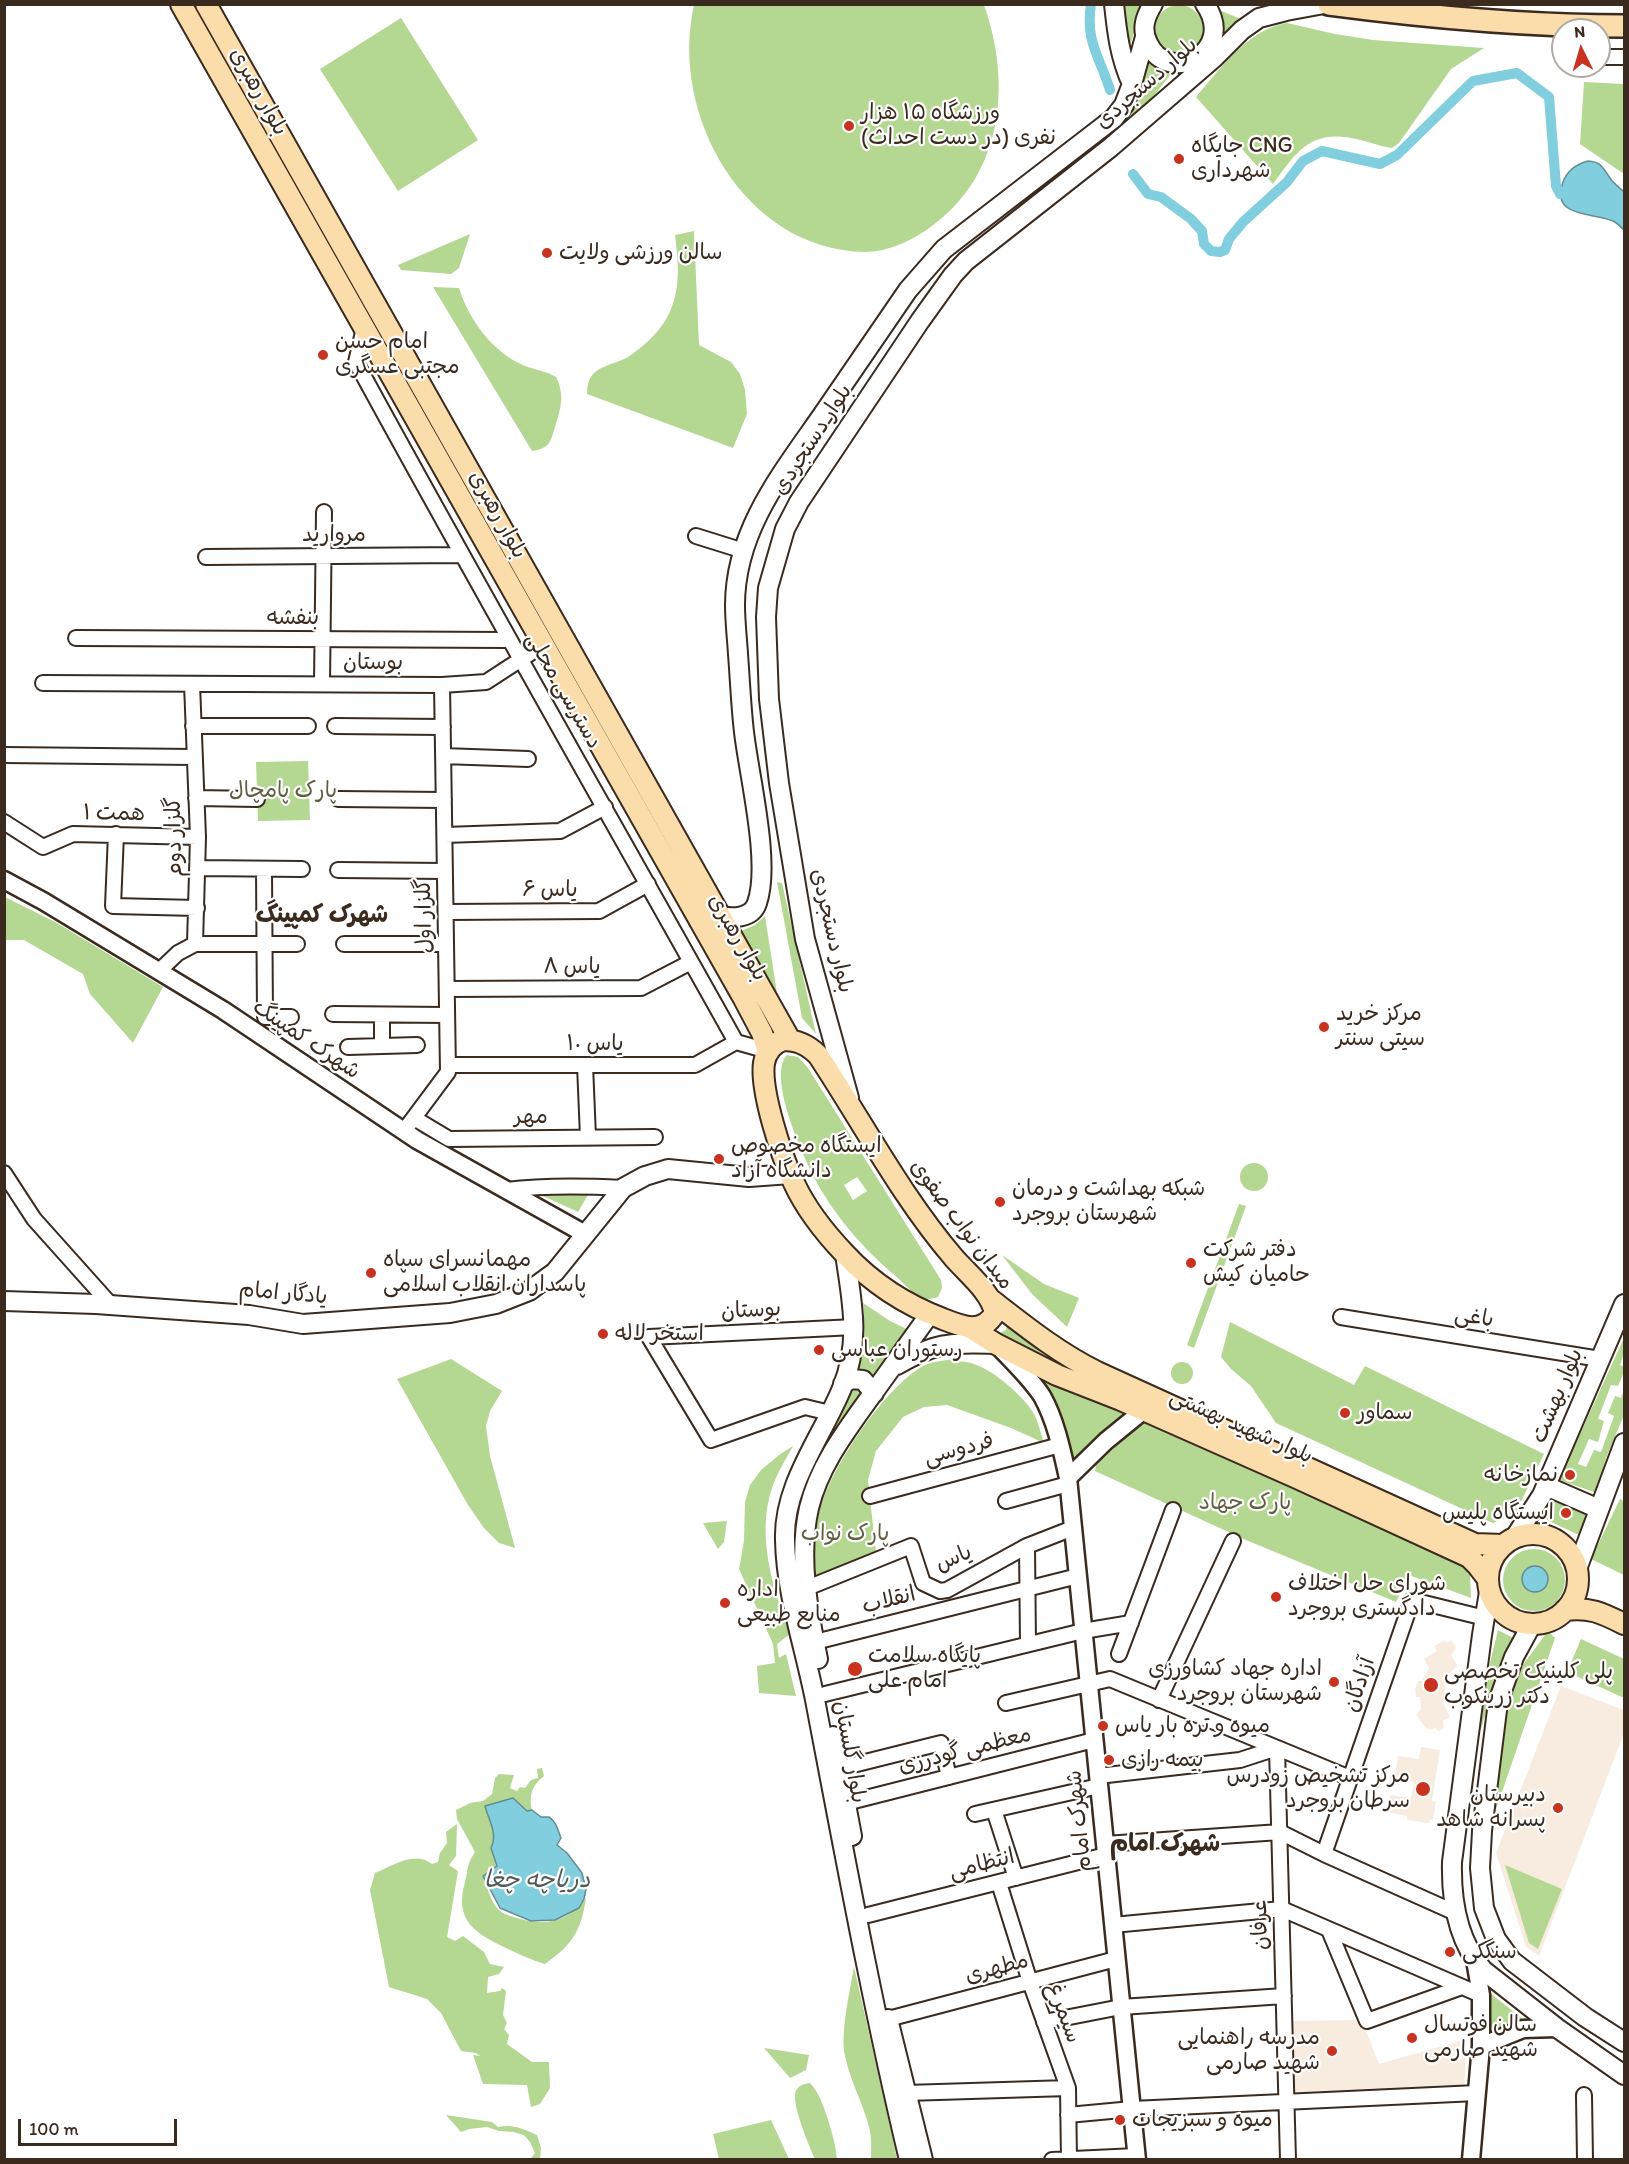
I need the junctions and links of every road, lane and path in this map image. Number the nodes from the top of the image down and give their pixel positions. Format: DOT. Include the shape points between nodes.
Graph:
graph roads {
  1 [pos="181,4"];
  2 [pos="206,4"];
  3 [pos="1114,4"];
  4 [pos="1153,4"];
  5 [pos="1205,4"];
  6 [pos="1324,4"];
  7 [pos="1329,4"];
  8 [pos="1551,27"];
  9 [pos="1145,37"];
  10 [pos="1191,61"];
  11 [pos="1132,84"];
  12 [pos="1182,85"];
  13 [pos="364,328"];
  14 [pos="324,512"];
  15 [pos="696,536"];
  16 [pos="744,551"];
  17 [pos="461,555"];
  18 [pos="324,556"];
  19 [pos="206,557"];
  20 [pos="76,638"];
  21 [pos="323,639"];
  22 [pos="509,640"];
  23 [pos="543,645"];
  24 [pos="522,658"];
  25 [pos="43,683"];
  26 [pos="192,684"];
  27 [pos="322,684"];
  28 [pos="442,685"];
  29 [pos="193,726"];
  30 [pos="308,726"];
  31 [pos="336,726"];
  32 [pos="443,727"];
  33 [pos="4,755"];
  34 [pos="443,756"];
  35 [pos="195,758"];
  36 [pos="528,759"];
  37 [pos="196,798"];
  38 [pos="257,799"];
  39 [pos="338,799"];
  40 [pos="444,800"];
  41 [pos="605,807"];
  42 [pos="4,822"];
  43 [pos="116,834"];
  44 [pos="445,835"];
  45 [pos="198,837"];
  46 [pos="197,868"];
  47 [pos="264,869"];
  48 [pos="302,869"];
  49 [pos="338,870"];
  50 [pos="445,871"];
  51 [pos="4,880"];
  52 [pos="648,884"];
  53 [pos="197,908"];
  54 [pos="446,912"];
  55 [pos="718,915"];
  56 [pos="195,944"];
  57 [pos="264,944"];
  58 [pos="297,944"];
  59 [pos="344,944"];
  60 [pos="446,944"];
  61 [pos="692,962"];
  62 [pos="159,971"];
  63 [pos="447,988"];
  64 [pos="333,1014"];
  65 [pos="382,1015"];
  66 [pos="447,1015"];
  67 [pos="291,1017"];
  68 [pos="790,1040"];
  69 [pos="736,1042"];
  70 [pos="417,1045"];
  71 [pos="382,1046"];
  72 [pos="348,1047"];
  73 [pos="768,1051"];
  74 [pos="448,1065"];
  75 [pos="585,1065"];
  76 [pos="852,1108"];
  77 [pos="409,1124"];
  78 [pos="588,1137"];
  79 [pos="655,1137"];
  80 [pos="4,1173"];
  81 [pos="791,1174"];
  82 [pos="622,1188"];
  83 [pos="507,1190"];
  84 [pos="585,1234"];
  85 [pos="845,1254"];
  86 [pos="990,1299"];
  87 [pos="4,1301"];
  88 [pos="1624,1304"];
  89 [pos="111,1305"];
  90 [pos="930,1314"];
  91 [pos="1341,1317"];
  92 [pos="855,1327"];
  93 [pos="969,1328"];
  94 [pos="996,1344"];
  95 [pos="1600,1359"];
  96 [pos="891,1369"];
  97 [pos="843,1383"];
  98 [pos="874,1393"];
  99 [pos="1144,1410"];
  100 [pos="830,1413"];
  101 [pos="1624,1443"];
  102 [pos="1060,1445"];
  103 [pos="1068,1481"];
  104 [pos="1546,1486"];
  105 [pos="870,1496"];
  106 [pos="1006,1501"];
  107 [pos="1599,1509"];
  108 [pos="1173,1510"];
  109 [pos="786,1519"];
  110 [pos="807,1521"];
  111 [pos="1073,1528"];
  112 [pos="1233,1541"];
  113 [pos="1509,1541"];
  114 [pos="1027,1546"];
  115 [pos="1578,1573"];
  116 [pos="1078,1576"];
  117 [pos="1488,1585"];
  118 [pos="807,1588"];
  119 [pos="1028,1588"];
  120 [pos="1565,1610"];
  121 [pos="1624,1611"];
  122 [pos="1485,1618"];
  123 [pos="1131,1623"];
  124 [pos="1532,1624"];
  125 [pos="1624,1624"];
  126 [pos="1083,1631"];
  127 [pos="815,1641"];
  128 [pos="1028,1644"];
  129 [pos="1119,1654"];
  130 [pos="1089,1684"];
  131 [pos="825,1694"];
  132 [pos="1159,1700"];
  133 [pos="1006,1703"];
  134 [pos="1094,1740"];
  135 [pos="1277,1748"];
  136 [pos="841,1768"];
  137 [pos="949,1777"];
  138 [pos="1350,1778"];
  139 [pos="1098,1781"];
  140 [pos="846,1803"];
  141 [pos="994,1810"];
  142 [pos="975,1814"];
  143 [pos="1280,1832"];
  144 [pos="1105,1850"];
  145 [pos="1324,1854"];
  146 [pos="1016,1878"];
  147 [pos="999,1883"];
  148 [pos="1282,1909"];
  149 [pos="1456,1913"];
  150 [pos="868,1915"];
  151 [pos="1113,1925"];
  152 [pos="1329,1930"];
  153 [pos="1116,1959"];
  154 [pos="1475,1960"];
  155 [pos="1029,1982"];
  156 [pos="1462,1987"];
  157 [pos="1481,1995"];
  158 [pos="1284,1996"];
  159 [pos="1121,2007"];
  160 [pos="888,2019"];
  161 [pos="1044,2022"];
  162 [pos="1557,2028"];
  163 [pos="1624,2042"];
  164 [pos="1481,2046"];
  165 [pos="1624,2075"];
  166 [pos="1068,2088"];
  167 [pos="906,2093"];
  168 [pos="1477,2094"];
  169 [pos="1584,2095"];
  170 [pos="1287,2102"];
  171 [pos="1132,2109"];
  172 [pos="1068,2115"];
  173 [pos="1136,2158"];
  174 [pos="1069,2159"];
  175 [pos="909,2160"];
  176 [pos="923,2160"];
  177 [pos="1052,2160"];
  178 [pos="1288,2160"];
  179 [pos="1471,2160"];
  180 [pos="1585,2160"];
  1 -- 13 [label="main road, بلوار رهبری"];
  2 -- 55 [label="main road, بلوار رهبری"];
  3 -- 11 [label="main road, بلوار دستجردی" via="1119,48"];
  4 -- 9 [label="main road" via="1144,26"];
  5 -- 10 [label="main road" via="1211,14 1214,36 1202,56"];
  6 -- 12 [label="main road, بلوار دستجردی" via="1259,18"];
  7 -- 8 [label="highway"];
  9 -- 10 [label="main road" via="1150,48 1168,62"];
  9 -- 11 [label="main road"];
  10 -- 12 [label="main road"];
  11 -- 16 [label="main road, بلوار دستجردی" via="1125,105 1114,118 944,249 922,272 761,507"];
  12 -- 76 [label="main road, بلوار دستجردی" via="1112,147 952,275 799,502 785,529 768,588 769,699 792,874 805,939"];
  13 -- 17 [label="street, دسترسی محلی" via="356,362"];
  13 -- 23 [label="main road, بلوار رهبری"];
  14 -- 18 [label="street"];
  15 -- 16 [label="street"];
  16 -- 55 [label="main road, بلوار دستجردی" via="735,604 744,731 762,858 760,888 757,905 749,914 730,919"];
  17 -- 18 [label="street, مروارید"];
  17 -- 22 [label="street, دسترسی محلی"];
  18 -- 19 [label="street, مروارید"];
  18 -- 21 [label="street"];
  20 -- 21 [label="street, بنفشه"];
  21 -- 22 [label="street, بنفشه"];
  21 -- 27 [label="street"];
  22 -- 24 [label="street, دسترسی محلی"];
  23 -- 24 [label="street, بوستان"];
  23 -- 73 [label="main road, بلوار رهبری" via="743,997"];
  24 -- 28 [label="street, بوستان" via="486,682"];
  24 -- 41 [label="street, دسترسی محلی"];
  25 -- 26 [label="street, بوستان"];
  26 -- 27 [label="street, بوستان"];
  26 -- 29 [label="street, گلزار دوم"];
  27 -- 28 [label="street, بوستان"];
  28 -- 32 [label="street, گلزار اول"];
  29 -- 30 [label="street"];
  29 -- 35 [label="street, گلزار دوم"];
  31 -- 32 [label="street"];
  32 -- 34 [label="street, گلزار اول"];
  33 -- 35 [label="street"];
  34 -- 36 [label="street"];
  34 -- 40 [label="street, گلزار اول"];
  35 -- 37 [label="street, گلزار دوم"];
  37 -- 38 [label="street"];
  37 -- 45 [label="street, گلزار دوم"];
  39 -- 40 [label="street"];
  40 -- 44 [label="street, گلزار اول"];
  41 -- 44 [label="street" via="561,831"];
  41 -- 52 [label="street, دسترسی محلی"];
  42 -- 43 [label="street, همت ۱" via="43,847 73,834"];
  43 -- 45 [label="street, همت ۱"];
  43 -- 53 [label="street" via="114,906"];
  44 -- 50 [label="street, گلزار اول"];
  45 -- 46 [label="street, گلزار دوم"];
  46 -- 47 [label="street"];
  46 -- 53 [label="street, گلزار دوم"];
  47 -- 48 [label="street"];
  47 -- 57 [label="street"];
  49 -- 50 [label="street"];
  50 -- 54 [label="street, گلزار اول"];
  51 -- 62 [label="street, شهرک کمپینگ"];
  52 -- 54 [label="street, یاس ۶" via="599,911"];
  52 -- 61 [label="street, دسترسی محلی"];
  53 -- 56 [label="street, گلزار دوم"];
  54 -- 60 [label="street, گلزار اول"];
  55 -- 68 [label="main road, بلوار رهبری"];
  56 -- 57 [label="street"];
  56 -- 62 [label="street"];
  57 -- 58 [label="street"];
  57 -- 67 [label="street" via="265,1017"];
  59 -- 60 [label="street"];
  60 -- 63 [label="street, گلزار اول"];
  61 -- 63 [label="street, یاس ۸" via="641,988"];
  61 -- 69 [label="street, دسترسی محلی"];
  62 -- 77 [label="street, شهرک کمپینگ"];
  63 -- 66 [label="street, گلزار اول"];
  64 -- 65 [label="street"];
  65 -- 66 [label="street"];
  65 -- 71 [label="street"];
  66 -- 74 [label="street, گلزار اول"];
  68 -- 73 [label="main road" via="777,1043"];
  68 -- 76 [label="main road, میدان نواب صفوی" via="810,1047 818,1055"];
  69 -- 73 [label="street"];
  69 -- 75 [label="street, یاس ۱۰" via="695,1065"];
  70 -- 71 [label="street"];
  71 -- 72 [label="street"];
  73 -- 81 [label="main road" via="764,1065 766,1086"];
  74 -- 75 [label="street, یاس ۱۰"];
  74 -- 77 [label="street, گلزار اول" via="448,1072"];
  75 -- 78 [label="street"];
  76 -- 86 [label="main road, میدان نواب صفوی" via="898,1184"];
  77 -- 78 [label="street, مهر" via="449,1138"];
  77 -- 83 [label="street, شهرک کمپینگ"];
  78 -- 79 [label="street, مهر"];
  80 -- 89 [label="street" via="34,1219"];
  81 -- 82 [label="main road, یادگار امام" via="749,1177 668,1169"];
  81 -- 85 [label="main road" via="807,1206"];
  82 -- 83 [label="street"];
  82 -- 84 [label="main road, یادگار امام"];
  83 -- 84 [label="street, شهرک کمپینگ"];
  84 -- 89 [label="main road, یادگار امام" via="555,1272 529,1291 496,1304 450,1313 303,1324 249,1315"];
  85 -- 90 [label="main road" via="880,1285"];
  85 -- 92 [label="main road, بلوار گلستان"];
  86 -- 93 [label="main road, میدان نواب صفوی" via="995,1313 990,1323"];
  86 -- 113 [label="main road, بلوار شهید بهشتی" via="1041,1340 1097,1372 1475,1544"];
  87 -- 89 [label="main road, یادگار امام"];
  88 -- 95 [label="main road, بلوار بهشت"];
  90 -- 93 [label="main road"];
  90 -- 96 [label="main road, بلوار گلستان"];
  91 -- 95 [label="street, باغی"];
  92 -- 97 [label="main road, بلوار گلستان"];
  92 -- 100 [label="street, بوستان" via="649,1337 711,1440 805,1407"];
  93 -- 94 [label="main road, بلوار شهید بهشتی"];
  94 -- 96 [label="main road" via="940,1345"];
  94 -- 99 [label="main road, بلوار شهید بهشتی" via="1057,1375"];
  94 -- 102 [label="street, شهرک امام" via="1042,1396"];
  95 -- 104 [label="main road, بلوار بهشت"];
  96 -- 98 [label="main road, بلوار گلستان"];
  97 -- 98 [label="main road" via="863,1380"];
  97 -- 100 [label="main road, بلوار گلستان"];
  98 -- 110 [label="main road, بلوار گلستان" via="826,1465"];
  99 -- 103 [label="street" via="1106,1441"];
  99 -- 117 [label="main road, بلوار شهید بهشتی" via="1469,1557"];
  100 -- 109 [label="main road, بلوار گلستان" via="795,1486"];
  101 -- 107 [label="main road"];
  102 -- 103 [label="street, شهرک امام"];
  102 -- 105 [label="street, فردوسی"];
  103 -- 106 [label="street"];
  103 -- 111 [label="street, شهرک امام"];
  104 -- 107 [label="main road"];
  104 -- 113 [label="main road, بلوار بهشت"];
  107 -- 115 [label="main road"];
  108 -- 123 [label="street"];
  109 -- 110 [label="main road" via="796,1529"];
  109 -- 175 [label="main road, بلوار گلستان" via="787,1570 865,1965"];
  110 -- 118 [label="main road, بلوار گلستان"];
  111 -- 114 [label="street, یاس"];
  111 -- 116 [label="street, شهرک امام"];
  112 -- 132 [label="street"];
  113 -- 115 [label="main road" via="1537,1534 1559,1541"];
  113 -- 117 [label="main road" via="1492,1558"];
  114 -- 118 [label="street, یاس" via="947,1590 923,1583 911,1546"];
  114 -- 119 [label="street"];
  115 -- 120 [label="main road" via="1577,1590"];
  115 -- 121 [label="main road" via="1588,1591"];
  116 -- 119 [label="street, انقلاب"];
  116 -- 126 [label="street, شهرک امام"];
  117 -- 122 [label="main road"];
  117 -- 124 [label="main road" via="1505,1615"];
  118 -- 127 [label="main road, بلوار گلستان"];
  119 -- 127 [label="street, انقلاب"];
  119 -- 128 [label="street"];
  120 -- 124 [label="main road" via="1556,1618"];
  120 -- 125 [label="main road" via="1595,1610"];
  122 -- 138 [label="street, آزادگان" via="1412,1600"];
  122 -- 149 [label="main road" via="1452,1862"];
  123 -- 126 [label="street"];
  123 -- 129 [label="street"];
  124 -- 163 [label="main road" via="1514,1657 1498,1702 1482,1831 1484,1908 1496,1940 1512,1961"];
  126 -- 128 [label="street"];
  126 -- 130 [label="street, شهرک امام"];
  127 -- 131 [label="main road, بلوار گلستان"];
  128 -- 131 [label="street"];
  130 -- 132 [label="street" via="1110,1679"];
  130 -- 133 [label="street"];
  130 -- 134 [label="street, شهرک امام"];
  131 -- 136 [label="main road, بلوار گلستان"];
  132 -- 135 [label="street"];
  134 -- 137 [label="street, معظمی گودرزی"];
  134 -- 139 [label="street, شهرک امام"];
  135 -- 138 [label="street"];
  135 -- 139 [label="street" via="1239,1760"];
  135 -- 143 [label="street, عرفان"];
  136 -- 137 [label="street" via="941,1743"];
  136 -- 140 [label="main road, بلوار گلستان"];
  137 -- 140 [label="street, معظمی گودرزی"];
  138 -- 145 [label="street, آزادگان"];
  139 -- 141 [label="street"];
  139 -- 144 [label="street, شهرک امام"];
  140 -- 150 [label="main road, بلوار گلستان"];
  141 -- 142 [label="street"];
  141 -- 146 [label="street"];
  143 -- 144 [label="street"];
  143 -- 145 [label="street"];
  143 -- 148 [label="street, عرفان"];
  144 -- 146 [label="street, انتظامی"];
  144 -- 151 [label="street, شهرک امام"];
  145 -- 149 [label="street"];
  146 -- 147 [label="street, انتظامی"];
  147 -- 150 [label="street, انتظامی"];
  147 -- 155 [label="street, سیمرغ"];
  148 -- 151 [label="street"];
  148 -- 152 [label="street"];
  148 -- 158 [label="street, عرفان"];
  149 -- 154 [label="main road"];
  150 -- 160 [label="main road, بلوار گلستان"];
  151 -- 153 [label="street, شهرک امام"];
  152 -- 156 [label="street"];
  152 -- 156 [label="street" via="1367,2021"];
  153 -- 155 [label="street, مطهری"];
  153 -- 159 [label="street, شهرک امام"];
  154 -- 157 [label="street"];
  154 -- 162 [label="main road"];
  155 -- 160 [label="street, مطهری"];
  155 -- 161 [label="street, سیمرغ"];
  156 -- 157 [label="street"];
  157 -- 164 [label="street"];
  158 -- 159 [label="street"];
  158 -- 170 [label="street, عرفان"];
  159 -- 161 [label="street"];
  159 -- 171 [label="street, شهرک امام"];
  160 -- 167 [label="main road, بلوار گلستان"];
  161 -- 166 [label="street, سیمرغ"];
  162 -- 164 [label="street" via="1523,2028"];
  162 -- 165 [label="main road"];
  164 -- 168 [label="street"];
  166 -- 167 [label="street"];
  166 -- 172 [label="street, سیمرغ"];
  167 -- 176 [label="main road, بلوار گلستان"];
  168 -- 170 [label="street"];
  168 -- 179 [label="street"];
  169 -- 180 [label="street"];
  170 -- 171 [label="street"];
  170 -- 178 [label="street, عرفان"];
  171 -- 172 [label="street"];
  171 -- 173 [label="street, شهرک امام"];
  172 -- 174 [label="street, سیمرغ"];
  173 -- 174 [label="street"];
  174 -- 177 [label="street"];
}
